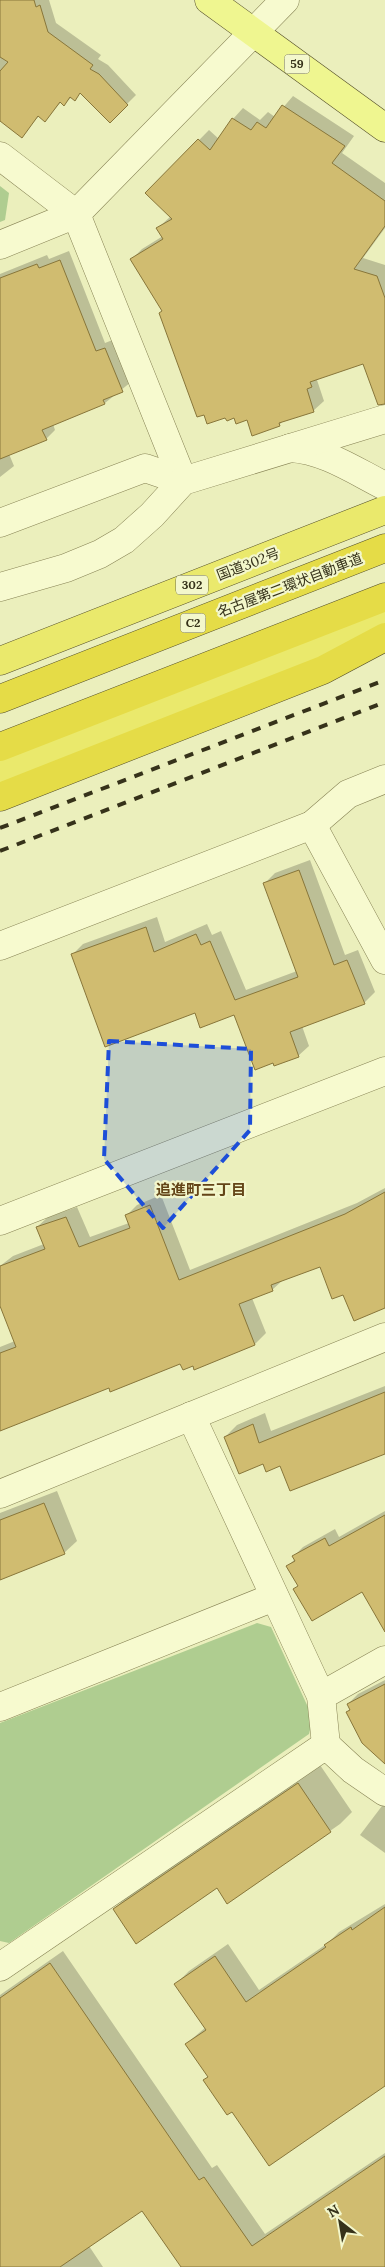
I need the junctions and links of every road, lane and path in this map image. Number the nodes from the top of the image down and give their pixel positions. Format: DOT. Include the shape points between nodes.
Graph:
graph roads {
  1 [pos="209,0"];
  2 [pos="284,0"];
  3 [pos="252,32"];
  4 [pos="385,128"];
  5 [pos="0,156"];
  6 [pos="76,214"];
  7 [pos="0,245"];
  8 [pos="385,418"];
  9 [pos="289,448"];
  10 [pos="183,481"];
  11 [pos="385,486"];
  12 [pos="385,510"];
  13 [pos="0,523"];
  14 [pos="385,548"];
  15 [pos="0,587"];
  16 [pos="385,597"];
  17 [pos="385,624"];
  18 [pos="385,637"];
  19 [pos="0,661"];
  20 [pos="0,699"];
  21 [pos="0,747"];
  22 [pos="0,774"];
  23 [pos="385,779"];
  24 [pos="0,797"];
  25 [pos="312,825"];
  26 [pos="0,946"];
  27 [pos="385,960"];
  28 [pos="385,1071"];
  29 [pos="0,1221"];
  30 [pos="385,1337"];
  31 [pos="191,1416"];
  32 [pos="0,1494"];
  33 [pos="274,1597"];
  34 [pos="385,1660"];
  35 [pos="321,1696"];
  36 [pos="0,1707"];
  37 [pos="326,1744"];
  38 [pos="385,1792"];
  39 [pos="0,1967"];
  1 -- 3 [label="main road, 59"];
  2 -- 3 [label="street"];
  3 -- 4 [label="main road, 59"];
  3 -- 6 [label="street"];
  5 -- 6 [label="street"];
  6 -- 7 [label="street"];
  6 -- 10 [label="street"];
  8 -- 9 [label="street"];
  9 -- 10 [label="street"];
  9 -- 11 [label="street" via="324,455"];
  10 -- 13 [label="street" via="145,468"];
  10 -- 15 [label="street" via="124,540 100,554 66,568"];
  12 -- 19 [label="highway, 国道302号 / 302"];
  14 -- 20 [label="highway, 名古屋第二環状自動車道 / C2"];
  16 -- 21 [label="highway"];
  17 -- 22 [label="highway"];
  18 -- 24 [label="highway" via="323,670"];
  23 -- 25 [label="street" via="348,794"];
  25 -- 26 [label="street"];
  25 -- 27 [label="street"];
  28 -- 29 [label="street"];
  30 -- 31 [label="street"];
  31 -- 32 [label="street"];
  31 -- 33 [label="street"];
  33 -- 35 [label="street"];
  33 -- 36 [label="street"];
  34 -- 35 [label="street"];
  35 -- 37 [label="street"];
  37 -- 38 [label="street" via="353,1770"];
  37 -- 39 [label="street"];
}
